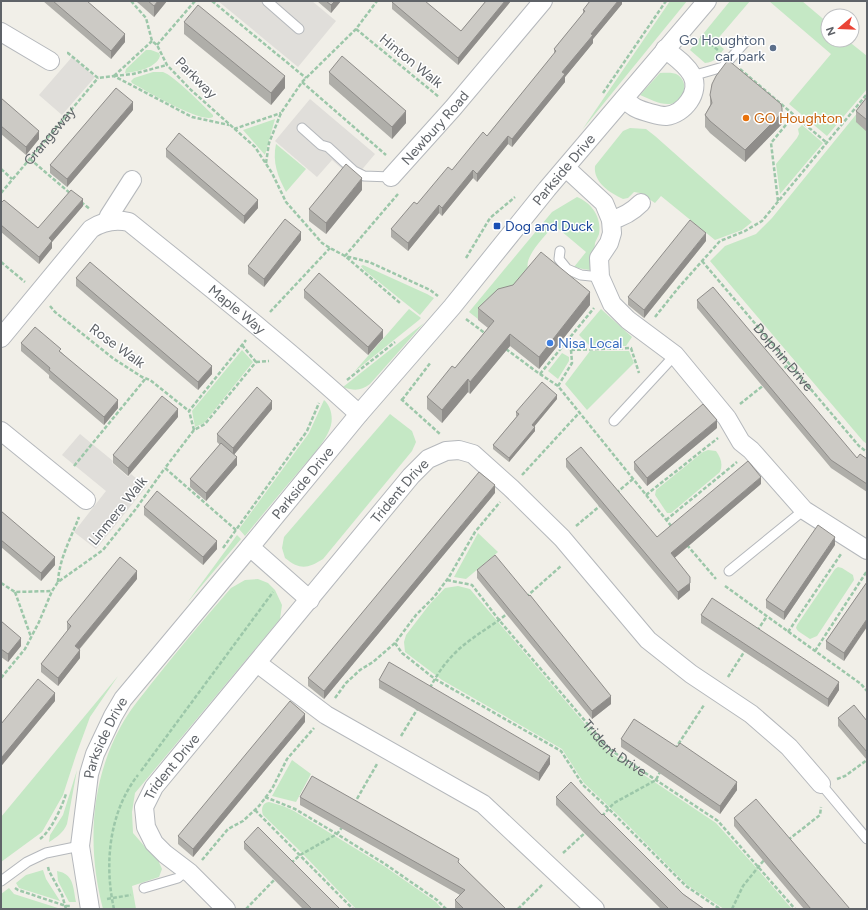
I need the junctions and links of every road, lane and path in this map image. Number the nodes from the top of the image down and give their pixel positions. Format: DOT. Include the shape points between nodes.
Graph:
graph roads {
  1 [pos="131,1"];
  2 [pos="195,1"];
  3 [pos="212,1"];
  4 [pos="267,1"];
  5 [pos="377,1"];
  6 [pos="543,1"];
  7 [pos="707,1"];
  8 [pos="299,29"];
  9 [pos="356,29"];
  10 [pos="1,32"];
  11 [pos="152,40"];
  12 [pos="746,41"];
  13 [pos="156,45"];
  14 [pos="665,49"];
  15 [pos="50,61"];
  16 [pos="167,65"];
  17 [pos="114,76"];
  18 [pos="692,76"];
  19 [pos="98,78"];
  20 [pos="306,78"];
  21 [pos="302,82"];
  22 [pos="867,94"];
  23 [pos="624,99"];
  24 [pos="453,108"];
  25 [pos="281,113"];
  26 [pos="230,125"];
  27 [pos="302,128"];
  28 [pos="234,129"];
  29 [pos="827,143"];
  30 [pos="30,160"];
  31 [pos="266,163"];
  32 [pos="566,168"];
  33 [pos="1,169"];
  34 [pos="395,172"];
  35 [pos="12,178"];
  36 [pos="132,180"];
  37 [pos="1,192"];
  38 [pos="778,202"];
  39 [pos="641,203"];
  40 [pos="611,220"];
  41 [pos="105,222"];
  42 [pos="330,248"];
  43 [pos="560,251"];
  44 [pos="345,256"];
  45 [pos="702,261"];
  46 [pos="1,262"];
  47 [pos="603,285"];
  48 [pos="38,293"];
  49 [pos="440,298"];
  50 [pos="400,303"];
  51 [pos="464,317"];
  52 [pos="257,326"];
  53 [pos="644,331"];
  54 [pos="488,335"];
  55 [pos="1,338"];
  56 [pos="565,344"];
  57 [pos="242,345"];
  58 [pos="501,345"];
  59 [pos="571,350"];
  60 [pos="675,355"];
  61 [pos="789,364"];
  62 [pos="540,374"];
  63 [pos="640,374"];
  64 [pos="778,374"];
  65 [pos="146,378"];
  66 [pos="766,383"];
  67 [pos="383,386"];
  68 [pos="558,386"];
  69 [pos="189,411"];
  70 [pos="580,413"];
  71 [pos="359,414"];
  72 [pos="614,421"];
  73 [pos="729,421"];
  74 [pos="194,430"];
  75 [pos="1,431"];
  76 [pos="459,450"];
  77 [pos="751,450"];
  78 [pos="867,452"];
  79 [pos="165,468"];
  80 [pos="633,479"];
  81 [pos="61,480"];
  82 [pos="511,488"];
  83 [pos="615,494"];
  84 [pos="646,496"];
  85 [pos="86,500"];
  86 [pos="603,504"];
  87 [pos="804,510"];
  88 [pos="666,520"];
  89 [pos="676,531"];
  90 [pos="562,538"];
  91 [pos="851,539"];
  92 [pos="686,543"];
  93 [pos="250,547"];
  94 [pos="867,550"];
  95 [pos="575,554"];
  96 [pos="729,571"];
  97 [pos="867,572"];
  98 [pos="447,580"];
  99 [pos="58,582"];
  100 [pos="1,583"];
  101 [pos="52,591"];
  102 [pos="15,592"];
  103 [pos="310,600"];
  104 [pos="523,600"];
  105 [pos="513,609"];
  106 [pos="767,616"];
  107 [pos="499,620"];
  108 [pos="788,632"];
  109 [pos="755,635"];
  110 [pos="31,637"];
  111 [pos="395,643"];
  112 [pos="746,648"];
  113 [pos="815,651"];
  114 [pos="257,663"];
  115 [pos="1,678"];
  116 [pos="435,679"];
  117 [pos="716,691"];
  118 [pos="867,691"];
  119 [pos="426,694"];
  120 [pos="419,708"];
  121 [pos="326,716"];
  122 [pos="389,750"];
  123 [pos="672,754"];
  124 [pos="867,760"];
  125 [pos="664,767"];
  126 [pos="656,780"];
  127 [pos="821,784"];
  128 [pos="265,797"];
  129 [pos="65,798"];
  130 [pos="352,809"];
  131 [pos="609,809"];
  132 [pos="255,810"];
  133 [pos="598,819"];
  134 [pos="345,822"];
  135 [pos="589,829"];
  136 [pos="337,834"];
  137 [pos="46,835"];
  138 [pos="40,839"];
  139 [pos="867,839"];
  140 [pos="784,843"];
  141 [pos="80,846"];
  142 [pos="46,853"];
  143 [pos="300,855"];
  144 [pos="769,856"];
  145 [pos="289,866"];
  146 [pos="758,866"];
  147 [pos="552,869"];
  148 [pos="188,872"];
  149 [pos="278,877"];
  150 [pos="3,879"];
  151 [pos="144,888"];
  152 [pos="111,898"];
  153 [pos="90,906"];
  154 [pos="66,908"];
  155 [pos="114,909"];
  156 [pos="226,909"];
  157 [pos="246,909"];
  158 [pos="353,909"];
  159 [pos="446,909"];
  160 [pos="518,909"];
  161 [pos="594,909"];
  162 [pos="720,909"];
  163 [pos="732,909"];
  164 [pos="794,909"];
  1 -- 11 [label="path, Parkway" via="146,18"];
  2 -- 13 [label="path"];
  3 -- 20 [label="path"];
  4 -- 8 [label="lane"];
  5 -- 9 [label="path"];
  6 -- 24 [label="street, Newbury Road"];
  7 -- 14 [label="street, Parkside Drive"];
  9 -- 20 [label="path"];
  9 -- 24 [label="path, Hinton Walk"];
  10 -- 15 [label="street"];
  11 -- 13 [label="path, Parkway"];
  11 -- 17 [label="path"];
  12 -- 18 [label="lane" via="723,67"];
  13 -- 16 [label="path, Parkway"];
  14 -- 18 [label="street" via="683,64"];
  14 -- 23 [label="street, Parkside Drive"];
  15 -- 19 [label="path" via="68,53"];
  16 -- 17 [label="path"];
  16 -- 26 [label="path, Parkway"];
  17 -- 19 [label="path"];
  17 -- 26 [label="path, Parkway" via="192,117"];
  18 -- 23 [label="street" via="695,86 690,101 681,110 666,116 636,108"];
  19 -- 30 [label="path, Grangeway"];
  20 -- 21 [label="path"];
  21 -- 25 [label="path"];
  21 -- 34 [label="path"];
  22 -- 29 [label="path"];
  23 -- 32 [label="street, Parkside Drive"];
  24 -- 34 [label="street, Newbury Road"];
  25 -- 28 [label="path"];
  25 -- 31 [label="path" via="269,143"];
  26 -- 28 [label="path, Parkway"];
  27 -- 34 [label="lane" via="354,171 364,176"];
  28 -- 31 [label="path, Parkway" via="245,136"];
  29 -- 38 [label="path"];
  29 -- 38 [label="path" via="794,115 771,143"];
  30 -- 35 [label="path, Grangeway"];
  30 -- 41 [label="path"];
  31 -- 42 [label="path, Parkway" via="286,202 322,243"];
  32 -- 40 [label="street" via="604,203"];
  32 -- 67 [label="street, Parkside Drive" via="452,307"];
  33 -- 35 [label="path"];
  34 -- 44 [label="path, Newbury Road" via="398,195"];
  35 -- 37 [label="path, Grangeway"];
  36 -- 41 [label="street"];
  38 -- 45 [label="path" via="762,221 745,232 720,241"];
  39 -- 40 [label="street" via="632,212"];
  40 -- 47 [label="street" via="612,233 609,243 599,258"];
  41 -- 48 [label="street" via="91,229"];
  41 -- 52 [label="street, Maple Way" via="129,222"];
  42 -- 44 [label="path, Parkway"];
  42 -- 52 [label="path"];
  43 -- 47 [label="lane" via="559,259 567,269"];
  44 -- 49 [label="path" via="369,262 430,290"];
  44 -- 50 [label="path, Parkway"];
  45 -- 53 [label="path"];
  45 -- 61 [label="path, Dolphin Drive"];
  46 -- 48 [label="path"];
  47 -- 53 [label="street" via="612,304"];
  47 -- 56 [label="path"];
  48 -- 55 [label="street"];
  48 -- 65 [label="path, Rose Walk" via="55,312 114,359"];
  51 -- 54 [label="path"];
  52 -- 57 [label="path"];
  52 -- 71 [label="street, Maple Way"];
  53 -- 60 [label="street"];
  56 -- 59 [label="path"];
  56 -- 62 [label="path"];
  57 -- 69 [label="path"];
  57 -- 74 [label="path, Linmere Walk" via="256,362 206,424"];
  58 -- 62 [label="path"];
  59 -- 63 [label="path" via="631,348"];
  59 -- 68 [label="path" via="572,363"];
  60 -- 72 [label="lane"];
  60 -- 73 [label="street"];
  61 -- 64 [label="path"];
  61 -- 78 [label="path, Dolphin Drive" via="859,446"];
  62 -- 68 [label="path"];
  65 -- 69 [label="path, Rose Walk"];
  65 -- 81 [label="path"];
  66 -- 73 [label="path"];
  67 -- 71 [label="street, Parkside Drive"];
  67 -- 76 [label="path"];
  68 -- 70 [label="path"];
  69 -- 74 [label="path"];
  70 -- 80 [label="path"];
  70 -- 82 [label="path"];
  71 -- 93 [label="street, Parkside Drive"];
  73 -- 77 [label="street" via="741,442"];
  73 -- 84 [label="path"];
  74 -- 79 [label="path, Linmere Walk"];
  75 -- 81 [label="street"];
  76 -- 82 [label="street" via="473,454"];
  76 -- 103 [label="street, Trident Drive" via="446,451 428,459 411,476"];
  77 -- 87 [label="street"];
  77 -- 88 [label="path"];
  79 -- 93 [label="path" via="235,529"];
  79 -- 99 [label="path, Linmere Walk" via="103,550"];
  80 -- 83 [label="path"];
  80 -- 84 [label="path"];
  81 -- 85 [label="street"];
  82 -- 90 [label="street"];
  82 -- 98 [label="path" via="475,532"];
  84 -- 88 [label="path"];
  85 -- 99 [label="path" via="62,559"];
  86 -- 90 [label="path"];
  87 -- 91 [label="street"];
  87 -- 96 [label="lane"];
  88 -- 89 [label="path"];
  90 -- 95 [label="street"];
  91 -- 94 [label="street"];
  91 -- 108 [label="path"];
  92 -- 106 [label="path" via="716,579"];
  93 -- 103 [label="street"];
  93 -- 141 [label="street, Parkside Drive" via="123,699 113,716 95,754 89,774"];
  95 -- 104 [label="path"];
  95 -- 117 [label="street" via="648,640"];
  97 -- 113 [label="path"];
  98 -- 107 [label="path, Trident Drive" via="472,585"];
  98 -- 111 [label="path"];
  99 -- 101 [label="path, Linmere Walk"];
  100 -- 102 [label="path"];
  101 -- 102 [label="path"];
  101 -- 110 [label="path, Linmere Walk"];
  102 -- 110 [label="path"];
  103 -- 114 [label="street, Trident Drive"];
  105 -- 107 [label="path"];
  106 -- 108 [label="path"];
  106 -- 109 [label="path"];
  107 -- 116 [label="path" via="457,651 442,666"];
  107 -- 126 [label="path, Trident Drive" via="610,750"];
  108 -- 113 [label="path"];
  110 -- 115 [label="path, Linmere Walk" via="25,649"];
  111 -- 116 [label="path" via="405,656"];
  111 -- 121 [label="path" via="346,683"];
  112 -- 117 [label="path"];
  113 -- 118 [label="path"];
  114 -- 121 [label="street"];
  114 -- 148 [label="street, Trident Drive" via="154,787 144,808 146,827 154,844"];
  116 -- 119 [label="path"];
  116 -- 131 [label="path" via="560,751 583,785"];
  117 -- 123 [label="path"];
  117 -- 127 [label="street" via="751,714 789,747"];
  120 -- 122 [label="path"];
  121 -- 122 [label="street"];
  121 -- 128 [label="path" via="287,759"];
  122 -- 130 [label="path"];
  122 -- 147 [label="street" via="483,804"];
  124 -- 127 [label="path" via="845,776"];
  125 -- 126 [label="path"];
  126 -- 131 [label="path" via="614,803"];
  126 -- 146 [label="path, Trident Drive" via="718,821"];
  127 -- 139 [label="lane"];
  127 -- 140 [label="path" via="820,815"];
  128 -- 132 [label="path"];
  128 -- 136 [label="path" via="295,809"];
  129 -- 137 [label="path"];
  131 -- 133 [label="path"];
  131 -- 162 [label="path" via="686,886"];
  132 -- 143 [label="path"];
  132 -- 148 [label="path" via="243,821 228,829"];
  134 -- 136 [label="path"];
  135 -- 147 [label="path" via="574,842"];
  136 -- 143 [label="path"];
  136 -- 159 [label="path" via="385,864"];
  137 -- 138 [label="path"];
  137 -- 142 [label="path"];
  141 -- 142 [label="lane"];
  141 -- 153 [label="street, Parkside Drive"];
  142 -- 150 [label="lane" via="27,862"];
  142 -- 154 [label="path" via="49,871"];
  143 -- 145 [label="path"];
  143 -- 158 [label="path"];
  144 -- 146 [label="path"];
  146 -- 163 [label="path" via="743,886"];
  146 -- 164 [label="path, Trident Drive"];
  147 -- 160 [label="path"];
  147 -- 161 [label="street"];
  148 -- 151 [label="lane" via="178,878"];
  148 -- 156 [label="street, Trident Drive"];
  149 -- 157 [label="path"];
  150 -- 154 [label="path" via="18,890"];
  152 -- 155 [label="path"];
  153 -- 154 [label="path"];
}
